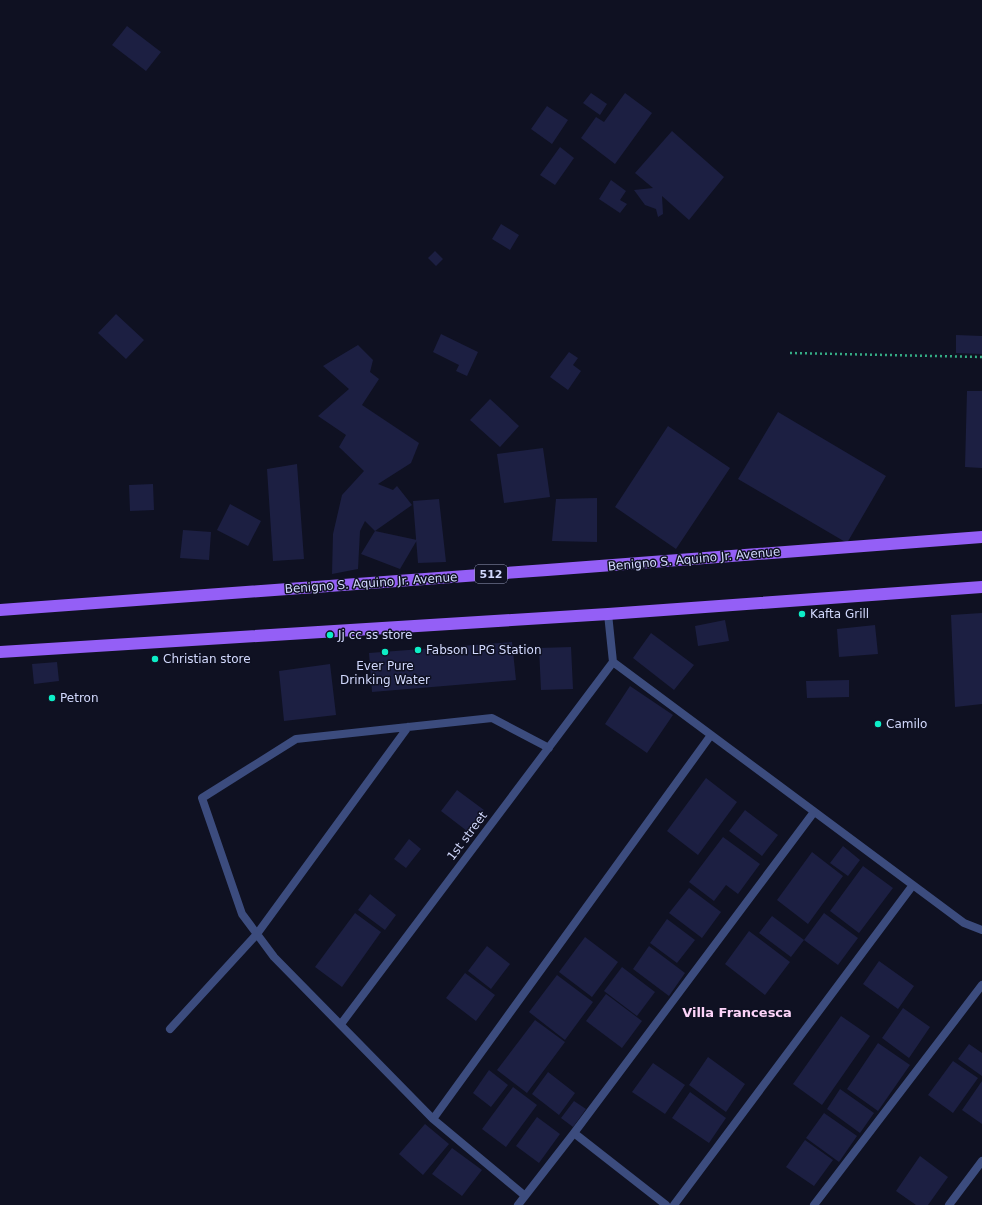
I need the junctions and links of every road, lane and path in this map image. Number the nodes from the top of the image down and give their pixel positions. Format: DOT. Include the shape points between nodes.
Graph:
graph roads {
  1 [pos="790,353"];
  2 [pos="982,356"];
  3 [pos="982,537"];
  4 [pos="982,587"];
  5 [pos="0,610"];
  6 [pos="608,614"];
  7 [pos="0,652"];
  8 [pos="613,662"];
  9 [pos="408,727"];
  10 [pos="711,735"];
  11 [pos="549,748"];
  12 [pos="814,812"];
  13 [pos="913,885"];
  14 [pos="982,930"];
  15 [pos="257,934"];
  16 [pos="982,985"];
  17 [pos="341,1024"];
  18 [pos="170,1029"];
  19 [pos="433,1119"];
  20 [pos="574,1133"];
  21 [pos="982,1161"];
  22 [pos="524,1195"];
  23 [pos="518,1205"];
  24 [pos="666,1205"];
  25 [pos="674,1205"];
  26 [pos="814,1205"];
  27 [pos="949,1205"];
  1 -- 2 [label="path"];
  3 -- 5 [label="main road, Benigno S. Aquino Jr. Avenue / 512"];
  4 -- 6 [label="main road"];
  6 -- 7 [label="main road"];
  6 -- 8 [label="street"];
  8 -- 10 [label="street"];
  8 -- 11 [label="street, 1st street"];
  9 -- 11 [label="street" via="492,718"];
  9 -- 15 [label="street"];
  9 -- 15 [label="street" via="296,739 202,798 242,914"];
  10 -- 12 [label="street"];
  10 -- 19 [label="street"];
  11 -- 17 [label="street, 1st street"];
  12 -- 13 [label="street"];
  12 -- 20 [label="street"];
  13 -- 14 [label="street" via="964,923"];
  13 -- 25 [label="street"];
  15 -- 17 [label="street" via="274,957"];
  15 -- 18 [label="street"];
  16 -- 26 [label="street"];
  17 -- 19 [label="street"];
  19 -- 22 [label="street"];
  20 -- 22 [label="street"];
  20 -- 24 [label="street"];
  21 -- 27 [label="street"];
  22 -- 23 [label="street"];
}
